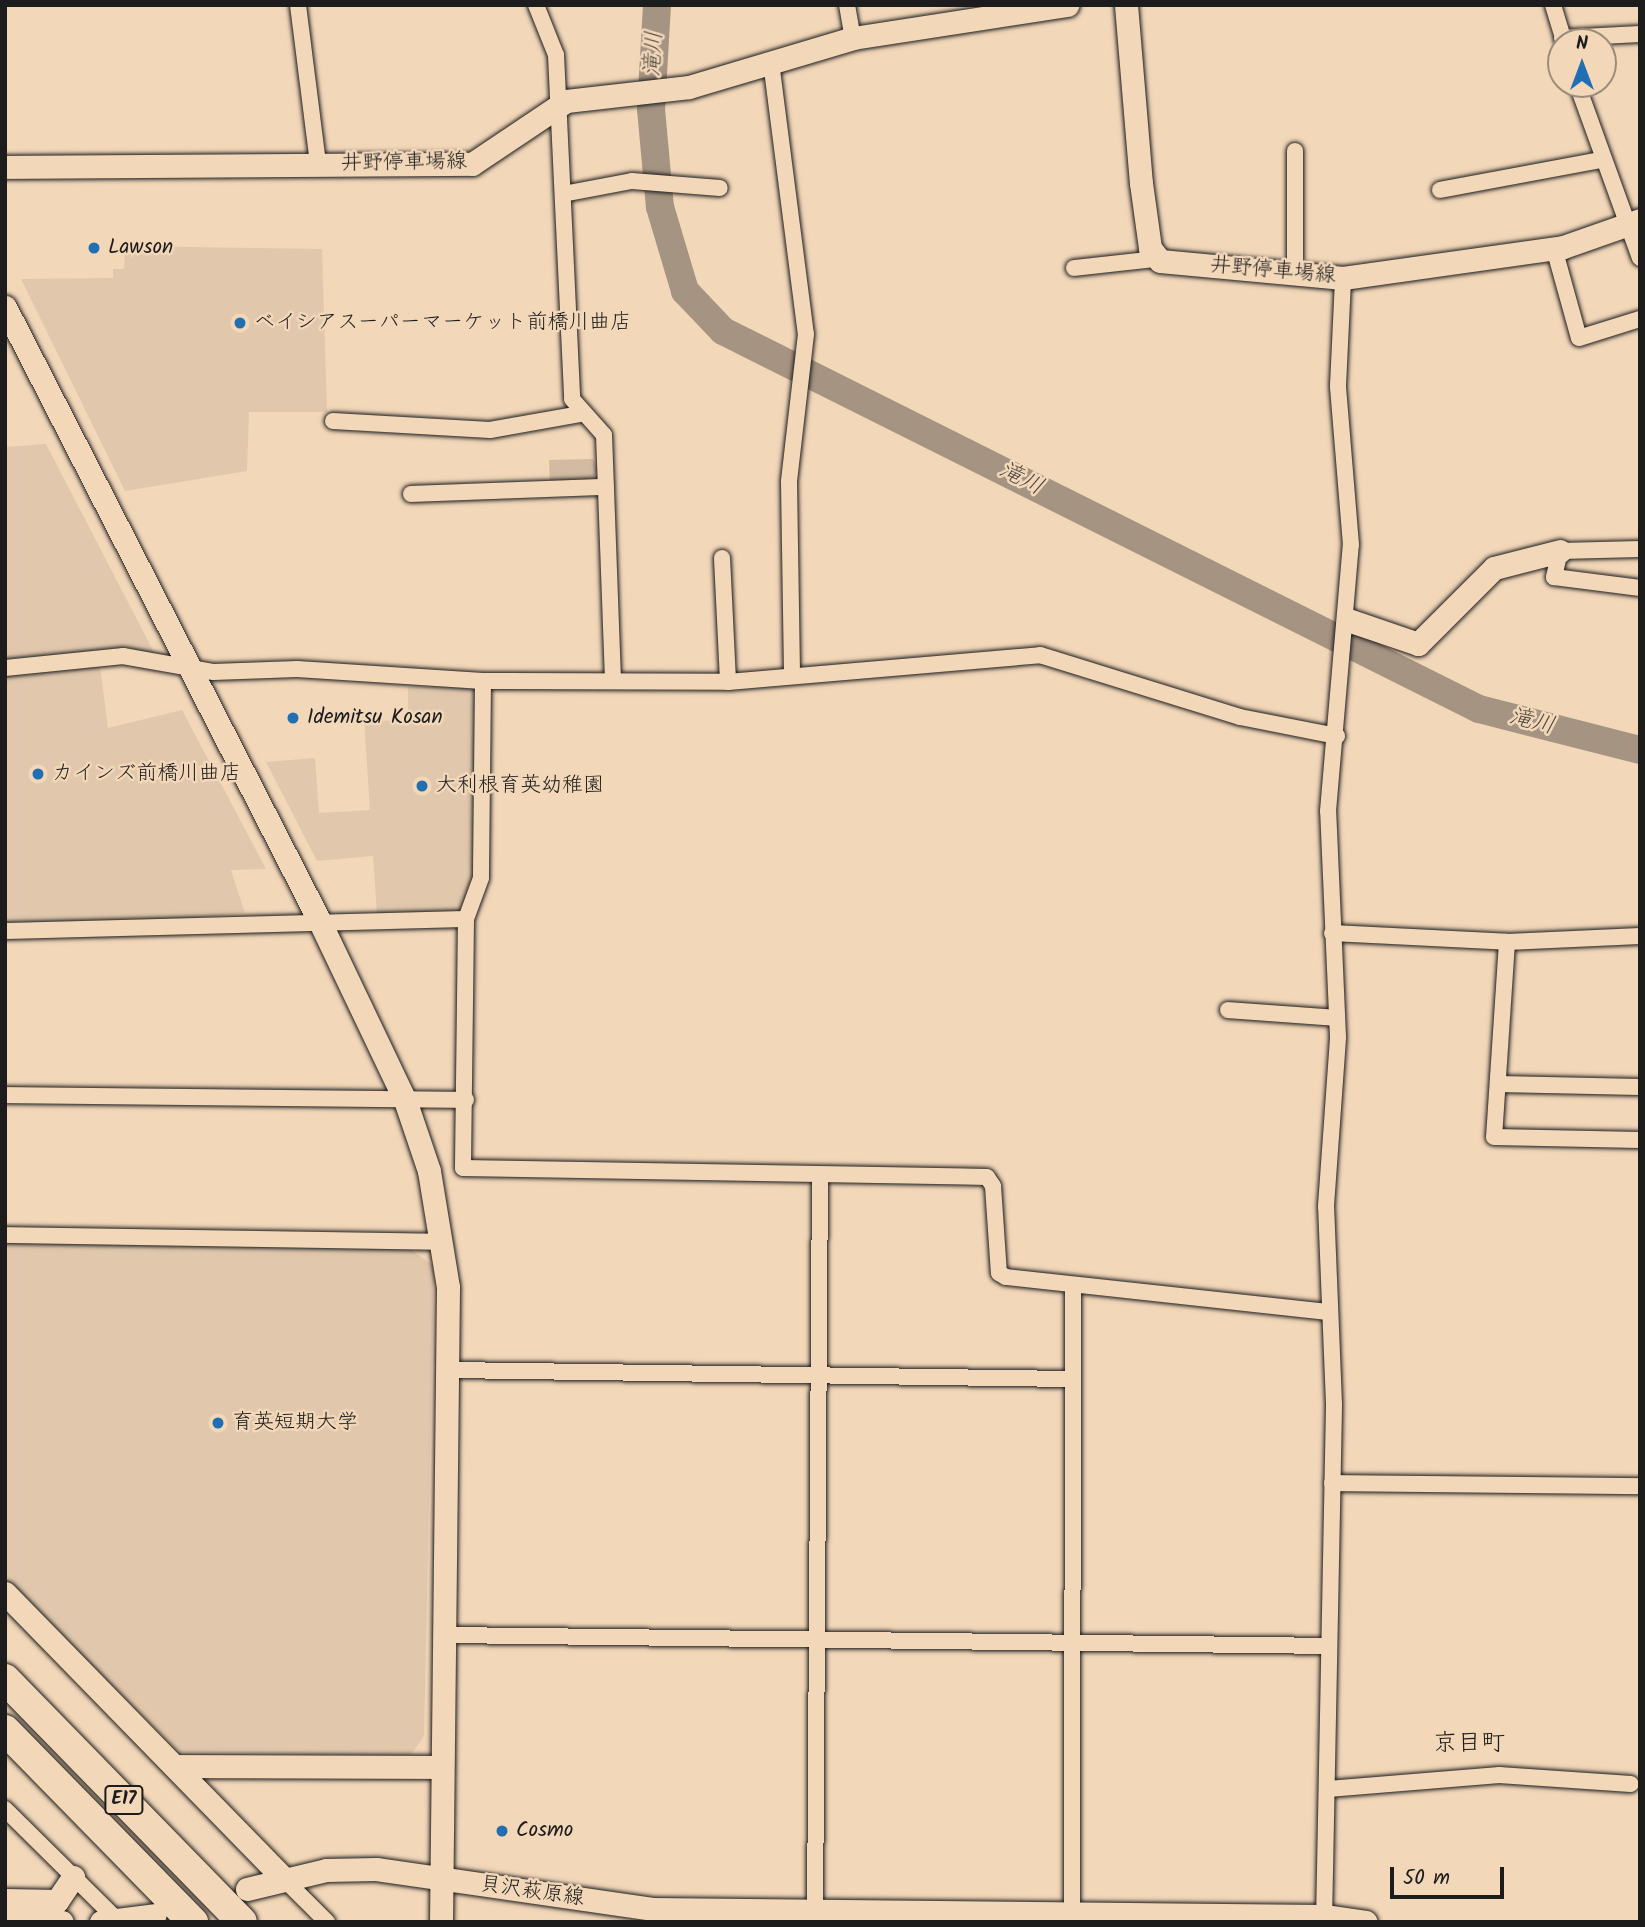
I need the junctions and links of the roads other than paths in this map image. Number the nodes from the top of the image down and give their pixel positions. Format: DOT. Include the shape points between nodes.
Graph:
graph roads {
  1 [pos="298,5"];
  2 [pos="536,5"];
  3 [pos="847,5"];
  4 [pos="1067,5"];
  5 [pos="1125,5"];
  6 [pos="1553,5"];
  7 [pos="1560,28"];
  8 [pos="1640,34"];
  9 [pos="1617,36"];
  10 [pos="853,38"];
  11 [pos="771,62"];
  12 [pos="1581,98"];
  13 [pos="558,103"];
  14 [pos="1295,151"];
  15 [pos="1600,160"];
  16 [pos="318,164"];
  17 [pos="5,167"];
  18 [pos="720,188"];
  19 [pos="1440,190"];
  20 [pos="564,194"];
  21 [pos="1632,222"];
  22 [pos="1554,248"];
  23 [pos="1640,258"];
  24 [pos="1156,259"];
  25 [pos="1074,268"];
  26 [pos="1295,274"];
  27 [pos="1343,278"];
  28 [pos="5,307"];
  29 [pos="1640,319"];
  30 [pos="580,414"];
  31 [pos="334,421"];
  32 [pos="606,486"];
  33 [pos="411,494"];
  34 [pos="1640,549"];
  35 [pos="1560,551"];
  36 [pos="722,558"];
  37 [pos="1640,588"];
  38 [pos="1347,624"];
  39 [pos="188,666"];
  40 [pos="5,668"];
  41 [pos="792,674"];
  42 [pos="483,681"];
  43 [pos="613,681"];
  44 [pos="728,682"];
  45 [pos="1337,736"];
  46 [pos="466,919"];
  47 [pos="319,920"];
  48 [pos="5,931"];
  49 [pos="1332,933"];
  50 [pos="1640,936"];
  51 [pos="1507,942"];
  52 [pos="1228,1010"];
  53 [pos="1337,1018"];
  54 [pos="1498,1084"];
  55 [pos="1640,1087"];
  56 [pos="5,1096"];
  57 [pos="405,1100"];
  58 [pos="466,1100"];
  59 [pos="1640,1140"];
  60 [pos="820,1175"];
  61 [pos="5,1235"];
  62 [pos="444,1242"];
  63 [pos="1073,1287"];
  64 [pos="1329,1312"];
  65 [pos="450,1370"];
  66 [pos="818,1374"];
  67 [pos="1072,1379"];
  68 [pos="1332,1483"];
  69 [pos="1640,1486"];
  70 [pos="5,1593"];
  71 [pos="446,1635"];
  72 [pos="815,1642"];
  73 [pos="1072,1644"];
  74 [pos="1329,1646"];
  75 [pos="5,1679"];
  76 [pos="5,1731"];
  77 [pos="176,1766"];
  78 [pos="442,1767"];
  79 [pos="1631,1784"];
  80 [pos="1328,1789"];
  81 [pos="5,1809"];
  82 [pos="74,1877"];
  83 [pos="282,1877"];
  84 [pos="440,1878"];
  85 [pos="247,1889"];
  86 [pos="5,1900"];
  87 [pos="155,1915"];
  88 [pos="5,1916"];
  89 [pos="815,1916"];
  90 [pos="1072,1917"];
  91 [pos="1324,1919"];
  92 [pos="112,1921"];
  93 [pos="62,1922"];
  94 [pos="193,1922"];
  95 [pos="243,1922"];
  96 [pos="327,1922"];
  97 [pos="441,1922"];
  98 [pos="1366,1922"];
  1 -- 16 [label="street"];
  2 -- 13 [label="street" via="553,38"];
  3 -- 10 [label="street"];
  4 -- 10 [label="street, 井野停車場線"];
  5 -- 24 [label="street" via="1132,117"];
  6 -- 7 [label="street"];
  8 -- 9 [label="street"];
  10 -- 11 [label="street, 井野停車場線"];
  11 -- 13 [label="street, 井野停車場線" via="672,90"];
  11 -- 41 [label="street" via="805,350 789,482"];
  12 -- 15 [label="street"];
  13 -- 16 [label="street, 井野停車場線" via="472,164"];
  13 -- 20 [label="street"];
  14 -- 26 [label="street"];
  15 -- 19 [label="street"];
  15 -- 21 [label="street"];
  16 -- 17 [label="street, 井野停車場線"];
  18 -- 20 [label="street" via="635,181"];
  20 -- 30 [label="street" via="572,399"];
  21 -- 22 [label="street, 井野停車場線"];
  21 -- 23 [label="street"];
  22 -- 27 [label="street, 井野停車場線"];
  22 -- 29 [label="street" via="1579,338"];
  24 -- 25 [label="street"];
  24 -- 26 [label="street, 井野停車場線"];
  26 -- 27 [label="street, 井野停車場線"];
  27 -- 38 [label="street" via="1338,386 1351,545"];
  28 -- 39 [label="street"];
  30 -- 31 [label="street" via="490,430"];
  30 -- 32 [label="street" via="601,428"];
  32 -- 33 [label="street"];
  32 -- 43 [label="street"];
  34 -- 35 [label="street"];
  35 -- 37 [label="street" via="1554,577"];
  35 -- 38 [label="street" via="1494,568 1418,644"];
  36 -- 44 [label="street"];
  38 -- 45 [label="street"];
  39 -- 40 [label="street" via="122,656"];
  39 -- 42 [label="street"];
  39 -- 47 [label="street"];
  41 -- 44 [label="street"];
  41 -- 45 [label="street" via="1049,655 1240,717"];
  42 -- 43 [label="street"];
  42 -- 46 [label="street" via="481,877"];
  43 -- 44 [label="street"];
  45 -- 49 [label="street" via="1328,810"];
  46 -- 47 [label="street"];
  46 -- 58 [label="street"];
  47 -- 48 [label="street" via="218,921 96,933"];
  47 -- 57 [label="street"];
  49 -- 51 [label="street"];
  49 -- 53 [label="street"];
  50 -- 51 [label="street"];
  51 -- 54 [label="street"];
  52 -- 53 [label="street"];
  53 -- 64 [label="street" via="1326,1206"];
  54 -- 55 [label="street"];
  54 -- 59 [label="street" via="1494,1137"];
  56 -- 57 [label="street"];
  57 -- 58 [label="street"];
  57 -- 62 [label="street"];
  58 -- 60 [label="street" via="463,1168"];
  60 -- 63 [label="street" via="987,1177 993,1186 999,1273"];
  60 -- 66 [label="street"];
  61 -- 62 [label="street"];
  62 -- 65 [label="street"];
  63 -- 64 [label="street"];
  63 -- 67 [label="street"];
  64 -- 68 [label="street"];
  65 -- 66 [label="street"];
  65 -- 71 [label="street"];
  66 -- 67 [label="street"];
  66 -- 72 [label="street"];
  67 -- 73 [label="street"];
  68 -- 69 [label="street"];
  68 -- 74 [label="street"];
  70 -- 77 [label="street"];
  71 -- 72 [label="street"];
  71 -- 78 [label="street"];
  72 -- 73 [label="street"];
  72 -- 89 [label="street"];
  73 -- 74 [label="street"];
  73 -- 90 [label="street"];
  74 -- 80 [label="street"];
  75 -- 95 [label="highway, E17"];
  76 -- 94 [label="highway, E17"];
  77 -- 78 [label="street"];
  77 -- 83 [label="street"];
  78 -- 84 [label="street"];
  79 -- 80 [label="street" via="1499,1775"];
  80 -- 91 [label="street"];
  81 -- 82 [label="street"];
  82 -- 86 [label="street" via="57,1901"];
  82 -- 92 [label="street"];
  83 -- 84 [label="street, 貝沢萩原線" via="376,1869"];
  83 -- 85 [label="street, 貝沢萩原線"];
  83 -- 96 [label="street"];
  84 -- 89 [label="street, 貝沢萩原線" via="652,1909"];
  84 -- 97 [label="street"];
  87 -- 92 [label="street"];
  88 -- 93 [label="street"];
  89 -- 90 [label="street, 貝沢萩原線"];
  90 -- 91 [label="street, 貝沢萩原線"];
  91 -- 98 [label="street, 貝沢萩原線"];
}
